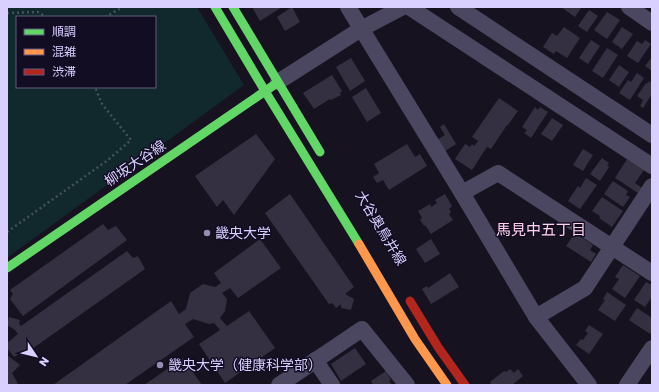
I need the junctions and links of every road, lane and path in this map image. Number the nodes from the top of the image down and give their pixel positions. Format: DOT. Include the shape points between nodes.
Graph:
graph roads {
  1 [pos="123,7"];
  2 [pos="215,7"];
  3 [pos="233,7"];
  4 [pos="348,7"];
  5 [pos="403,7"];
  6 [pos="409,7"];
  7 [pos="458,7"];
  8 [pos="629,7"];
  9 [pos="7,13"];
  10 [pos="44,16"];
  11 [pos="107,16"];
  12 [pos="652,23"];
  13 [pos="361,29"];
  14 [pos="278,82"];
  15 [pos="95,88"];
  16 [pos="265,91"];
  17 [pos="652,135"];
  18 [pos="326,162"];
  19 [pos="652,166"];
  20 [pos="652,186"];
  21 [pos="462,192"];
  22 [pos="7,232"];
  23 [pos="612,247"];
  24 [pos="7,268"];
  25 [pos="652,273"];
  26 [pos="406,294"];
  27 [pos="536,317"];
  28 [pos="652,348"];
  29 [pos="315,360"];
  30 [pos="279,385"];
  31 [pos="332,385"];
  32 [pos="407,385"];
  33 [pos="447,385"];
  34 [pos="465,385"];
  35 [pos="589,385"];
  36 [pos="627,385"];
  1 -- 11 [label="path"];
  2 -- 16 [label="street, 大谷奥鳥井線"];
  3 -- 14 [label="street"];
  4 -- 13 [label="street"];
  5 -- 13 [label="street"];
  6 -- 19 [label="street"];
  7 -- 17 [label="street"];
  8 -- 12 [label="street"];
  9 -- 10 [label="path" via="38,12"];
  13 -- 14 [label="street"];
  13 -- 21 [label="street"];
  14 -- 16 [label="street, 柳坂大谷線"];
  14 -- 18 [label="street"];
  15 -- 22 [label="path" via="102,104 131,140 108,160"];
  16 -- 24 [label="street, 柳坂大谷線"];
  16 -- 33 [label="street, 大谷奥鳥井線" via="415,339"];
  20 -- 23 [label="street"];
  21 -- 23 [label="street" via="498,173"];
  21 -- 27 [label="street"];
  23 -- 25 [label="street"];
  23 -- 27 [label="street" via="585,288"];
  26 -- 34 [label="street"];
  27 -- 35 [label="street"];
  28 -- 36 [label="street"];
  29 -- 30 [label="street"];
  29 -- 31 [label="street"];
  29 -- 32 [label="street" via="362,329"];
}
